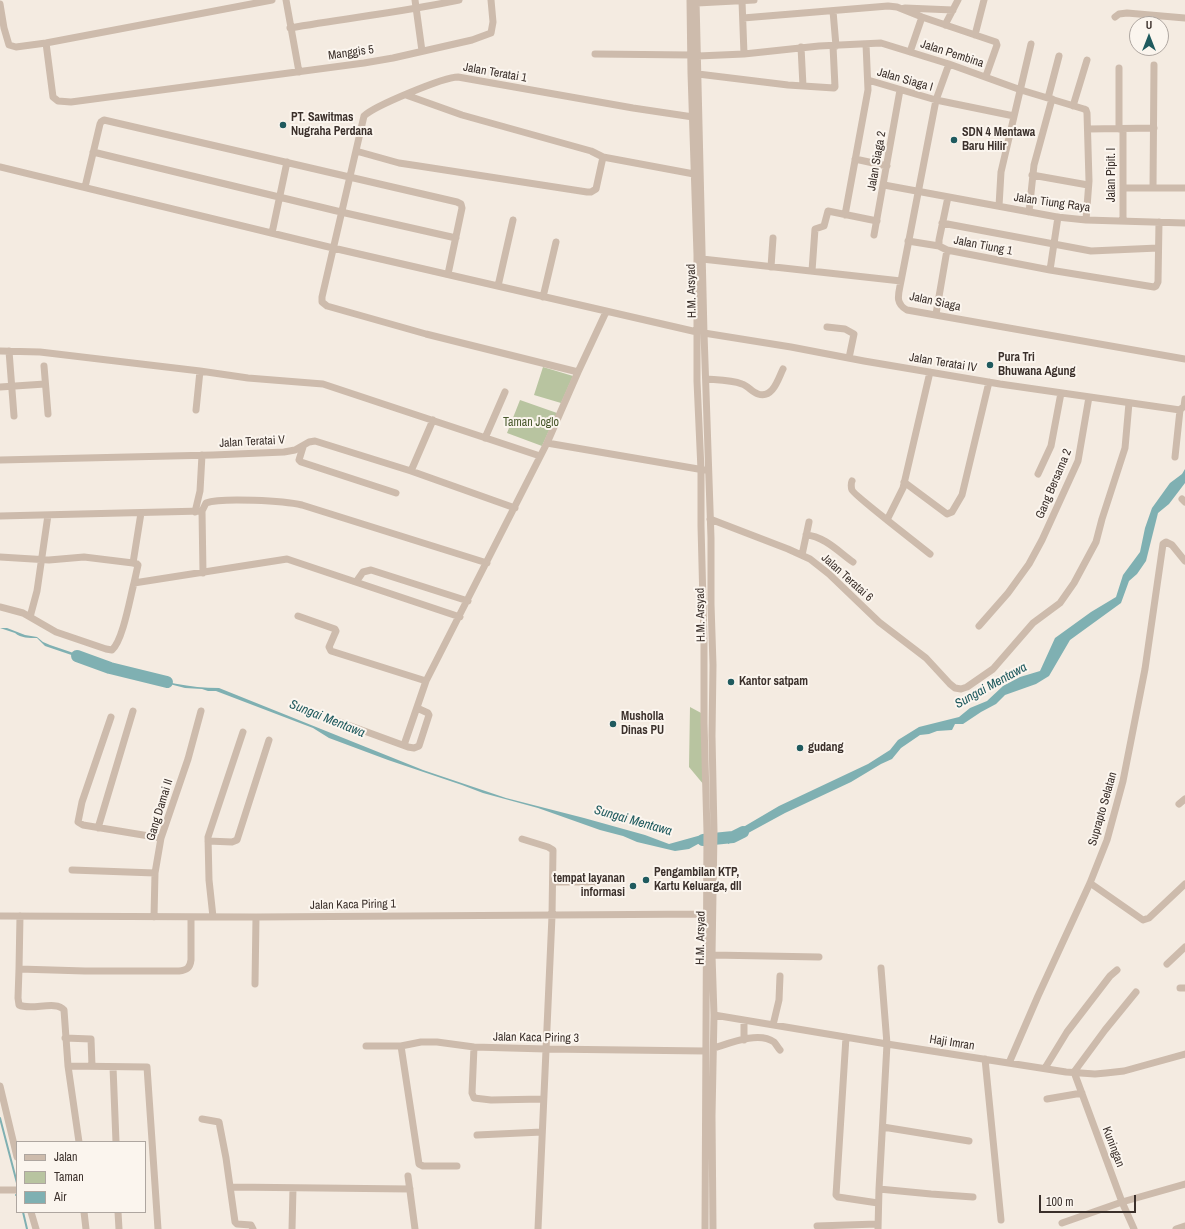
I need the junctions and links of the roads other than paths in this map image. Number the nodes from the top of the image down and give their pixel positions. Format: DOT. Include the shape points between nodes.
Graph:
graph roads {
  1 [pos="272,0"];
  2 [pos="286,0"];
  3 [pos="415,0"];
  4 [pos="459,0"];
  5 [pos="490,0"];
  6 [pos="754,0"];
  7 [pos="958,0"];
  8 [pos="984,0"];
  9 [pos="694,1"];
  10 [pos="742,1"];
  11 [pos="0,4"];
  12 [pos="900,8"];
  13 [pos="416,9"];
  14 [pos="953,10"];
  15 [pos="833,11"];
  16 [pos="1115,17"];
  17 [pos="743,18"];
  18 [pos="922,18"];
  19 [pos="1185,18"];
  20 [pos="945,25"];
  21 [pos="290,28"];
  22 [pos="975,35"];
  23 [pos="46,43"];
  24 [pos="866,44"];
  25 [pos="1031,44"];
  26 [pos="835,46"];
  27 [pos="801,47"];
  28 [pos="422,51"];
  29 [pos="910,52"];
  30 [pos="596,54"];
  31 [pos="744,54"];
  32 [pos="694,56"];
  33 [pos="1059,56"];
  34 [pos="1087,60"];
  35 [pos="949,64"];
  36 [pos="1154,65"];
  37 [pos="1119,68"];
  38 [pos="299,72"];
  39 [pos="698,74"];
  40 [pos="986,76"];
  41 [pos="868,80"];
  42 [pos="803,86"];
  43 [pos="691,89"];
  44 [pos="699,89"];
  45 [pos="900,90"];
  46 [pos="1021,90"];
  47 [pos="406,95"];
  48 [pos="1050,98"];
  49 [pos="936,100"];
  50 [pos="1073,106"];
  51 [pos="1014,116"];
  52 [pos="693,117"];
  53 [pos="1154,128"];
  54 [pos="1088,129"];
  55 [pos="1121,129"];
  56 [pos="356,151"];
  57 [pos="93,152"];
  58 [pos="603,157"];
  59 [pos="855,160"];
  60 [pos="287,162"];
  61 [pos="887,166"];
  62 [pos="0,167"];
  63 [pos="694,174"];
  64 [pos="1032,175"];
  65 [pos="350,177"];
  66 [pos="884,185"];
  67 [pos="1088,185"];
  68 [pos="85,187"];
  69 [pos="1123,188"];
  70 [pos="1153,188"];
  71 [pos="1185,188"];
  72 [pos="918,190"];
  73 [pos="948,196"];
  74 [pos="280,197"];
  75 [pos="999,206"];
  76 [pos="341,212"];
  77 [pos="1029,212"];
  78 [pos="845,215"];
  79 [pos="1058,217"];
  80 [pos="513,220"];
  81 [pos="877,220"];
  82 [pos="1086,220"];
  83 [pos="1123,221"];
  84 [pos="1159,222"];
  85 [pos="942,223"];
  86 [pos="1185,223"];
  87 [pos="272,233"];
  88 [pos="874,235"];
  89 [pos="456,238"];
  90 [pos="774,238"];
  91 [pos="556,242"];
  92 [pos="908,242"];
  93 [pos="1053,245"];
  94 [pos="939,246"];
  95 [pos="333,248"];
  96 [pos="1158,248"];
  97 [pos="947,250"];
  98 [pos="702,259"];
  99 [pos="771,267"];
  100 [pos="1050,270"];
  101 [pos="812,272"];
  102 [pos="448,274"];
  103 [pos="901,281"];
  104 [pos="498,286"];
  105 [pos="543,297"];
  106 [pos="606,312"];
  107 [pos="936,314"];
  108 [pos="827,327"];
  109 [pos="701,333"];
  110 [pos="0,351"];
  111 [pos="9,351"];
  112 [pos="849,358"];
  113 [pos="1185,359"];
  114 [pos="44,366"];
  115 [pos="783,369"];
  116 [pos="200,371"];
  117 [pos="578,372"];
  118 [pos="930,372"];
  119 [pos="706,379"];
  120 [pos="989,382"];
  121 [pos="46,384"];
  122 [pos="0,387"];
  123 [pos="12,387"];
  124 [pos="505,392"];
  125 [pos="1061,393"];
  126 [pos="1089,397"];
  127 [pos="1185,399"];
  128 [pos="1129,403"];
  129 [pos="196,410"];
  130 [pos="1180,410"];
  131 [pos="48,414"];
  132 [pos="14,416"];
  133 [pos="433,420"];
  134 [pos="485,438"];
  135 [pos="547,443"];
  136 [pos="303,447"];
  137 [pos="202,455"];
  138 [pos="540,456"];
  139 [pos="1175,458"];
  140 [pos="0,460"];
  141 [pos="704,470"];
  142 [pos="411,471"];
  143 [pos="1038,474"];
  144 [pos="852,480"];
  145 [pos="904,482"];
  146 [pos="396,493"];
  147 [pos="515,508"];
  148 [pos="198,511"];
  149 [pos="140,513"];
  150 [pos="48,515"];
  151 [pos="0,516"];
  152 [pos="710,518"];
  153 [pos="887,520"];
  154 [pos="809,522"];
  155 [pos="806,535"];
  156 [pos="802,554"];
  157 [pos="930,554"];
  158 [pos="0,557"];
  159 [pos="41,560"];
  160 [pos="1185,561"];
  161 [pos="853,562"];
  162 [pos="133,563"];
  163 [pos="487,564"];
  164 [pos="203,573"];
  165 [pos="356,582"];
  166 [pos="134,583"];
  167 [pos="468,601"];
  168 [pos="0,607"];
  169 [pos="298,616"];
  170 [pos="30,617"];
  171 [pos="460,617"];
  172 [pos="979,626"];
  173 [pos="426,682"];
  174 [pos="417,708"];
  175 [pos="133,711"];
  176 [pos="201,711"];
  177 [pos="111,717"];
  178 [pos="337,721"];
  179 [pos="242,732"];
  180 [pos="269,740"];
  181 [pos="404,745"];
  182 [pos="98,828"];
  183 [pos="711,832"];
  184 [pos="161,838"];
  185 [pos="522,839"];
  186 [pos="208,841"];
  187 [pos="710,846"];
  188 [pos="72,870"];
  189 [pos="155,873"];
  190 [pos="553,882"];
  191 [pos="598,882"];
  192 [pos="1090,883"];
  193 [pos="1185,884"];
  194 [pos="706,914"];
  195 [pos="0,916"];
  196 [pos="20,916"];
  197 [pos="552,916"];
  198 [pos="154,917"];
  199 [pos="191,917"];
  200 [pos="213,917"];
  201 [pos="256,917"];
  202 [pos="1185,947"];
  203 [pos="712,955"];
  204 [pos="819,957"];
  205 [pos="1167,964"];
  206 [pos="881,968"];
  207 [pos="19,969"];
  208 [pos="1117,970"];
  209 [pos="780,976"];
  210 [pos="255,984"];
  211 [pos="1136,992"];
  212 [pos="714,1015"];
  213 [pos="744,1020"];
  214 [pos="773,1025"];
  215 [pos="846,1037"];
  216 [pos="65,1038"];
  217 [pos="744,1040"];
  218 [pos="887,1044"];
  219 [pos="366,1046"];
  220 [pos="401,1046"];
  221 [pos="474,1047"];
  222 [pos="714,1048"];
  223 [pos="546,1050"];
  224 [pos="780,1050"];
  225 [pos="705,1051"];
  226 [pos="1185,1054"];
  227 [pos="985,1059"];
  228 [pos="1009,1063"];
  229 [pos="68,1066"];
  230 [pos="92,1066"];
  231 [pos="113,1067"];
  232 [pos="1045,1068"];
  233 [pos="1074,1072"];
  234 [pos="0,1086"];
  235 [pos="1082,1093"];
  236 [pos="543,1099"];
  237 [pos="1047,1099"];
  238 [pos="709,1117"];
  239 [pos="202,1119"];
  240 [pos="883,1127"];
  241 [pos="542,1132"];
  242 [pos="477,1135"];
  243 [pos="79,1141"];
  244 [pos="116,1141"];
  245 [pos="969,1141"];
  246 [pos="16,1152"];
  247 [pos="457,1166"];
  248 [pos="408,1176"];
  249 [pos="1185,1184"];
  250 [pos="230,1187"];
  251 [pos="293,1188"];
  252 [pos="410,1189"];
  253 [pos="879,1189"];
  254 [pos="0,1190"];
  255 [pos="16,1190"];
  256 [pos="973,1197"];
  257 [pos="1122,1202"];
  258 [pos="878,1203"];
  259 [pos="32,1213"];
  260 [pos="84,1213"];
  261 [pos="118,1213"];
  262 [pos="1001,1220"];
  263 [pos="1062,1223"];
  264 [pos="816,1226"];
  265 [pos="878,1226"];
  266 [pos="1185,1226"];
  267 [pos="237,1228"];
  268 [pos="36,1229"];
  269 [pos="86,1229"];
  270 [pos="119,1229"];
  271 [pos="158,1229"];
  272 [pos="253,1229"];
  273 [pos="292,1229"];
  274 [pos="415,1229"];
  275 [pos="538,1229"];
  276 [pos="705,1229"];
  277 [pos="712,1229"];
  278 [pos="1134,1229"];
  279 [pos="1176,1229"];
  1 -- 23 [label="street"];
  2 -- 21 [label="street"];
  3 -- 13 [label="street"];
  4 -- 13 [label="street"];
  5 -- 28 [label="street, Manggis 5" via="493,22 491,33 481,38"];
  6 -- 10 [label="street"];
  7 -- 14 [label="street"];
  8 -- 22 [label="street"];
  9 -- 10 [label="street"];
  9 -- 32 [label="street, H.M. Arsyad"];
  10 -- 17 [label="street"];
  11 -- 23 [label="street" via="9,45 16,47"];
  12 -- 14 [label="street"];
  12 -- 15 [label="street" via="888,6"];
  12 -- 18 [label="street"];
  13 -- 21 [label="street"];
  13 -- 28 [label="street"];
  14 -- 20 [label="street"];
  15 -- 17 [label="street"];
  15 -- 26 [label="street"];
  16 -- 19 [label="street" via="1127,13"];
  17 -- 31 [label="street"];
  18 -- 20 [label="street"];
  18 -- 29 [label="street"];
  20 -- 22 [label="street"];
  21 -- 38 [label="street"];
  22 -- 40 [label="street" via="997,44"];
  23 -- 38 [label="street, Manggis 5" via="51,90 53,97 58,101 97,99"];
  24 -- 26 [label="street, Jalan Pembina"];
  24 -- 29 [label="street, Jalan Pembina" via="881,43"];
  24 -- 41 [label="street"];
  25 -- 46 [label="street"];
  26 -- 27 [label="street, Jalan Pembina"];
  26 -- 42 [label="street" via="835,88"];
  27 -- 31 [label="street, Jalan Pembina"];
  27 -- 42 [label="street"];
  28 -- 38 [label="street, Manggis 5" via="364,63"];
  29 -- 35 [label="street, Jalan Pembina"];
  30 -- 32 [label="street, Jalan Pembina"];
  31 -- 32 [label="street, Jalan Pembina"];
  32 -- 39 [label="street, H.M. Arsyad"];
  32 -- 43 [label="street, H.M. Arsyad"];
  33 -- 48 [label="street"];
  34 -- 50 [label="street"];
  35 -- 40 [label="street, Jalan Pembina"];
  35 -- 49 [label="street, Jalan Siaga"];
  36 -- 53 [label="street"];
  37 -- 55 [label="street, Jalan Pipit. I"];
  39 -- 42 [label="street"];
  39 -- 44 [label="street, H.M. Arsyad"];
  40 -- 46 [label="street, Jalan Pembina"];
  41 -- 45 [label="street, Jalan Siaga I"];
  41 -- 59 [label="street"];
  43 -- 44 [label="street"];
  43 -- 52 [label="street, H.M. Arsyad"];
  44 -- 98 [label="street, H.M. Arsyad"];
  45 -- 49 [label="street, Jalan Siaga I"];
  45 -- 61 [label="street, Jalan Siaga 2"];
  46 -- 48 [label="street, Jalan Pembina"];
  46 -- 51 [label="street"];
  47 -- 52 [label="street, Jalan Teratai 1" via="458,77"];
  47 -- 56 [label="street, Jalan Teratai 1" via="374,108 364,116"];
  47 -- 58 [label="street" via="462,115 591,151"];
  48 -- 50 [label="street, Jalan Pembina"];
  48 -- 64 [label="street"];
  49 -- 51 [label="street, Jalan Siaga I"];
  49 -- 72 [label="street, Jalan Siaga"];
  50 -- 54 [label="street, Jalan Pembina" via="1086,110"];
  51 -- 75 [label="street" via="1000,179"];
  52 -- 63 [label="street, H.M. Arsyad"];
  53 -- 55 [label="street"];
  53 -- 70 [label="street"];
  54 -- 55 [label="street"];
  54 -- 67 [label="street, Jalan Pembina"];
  55 -- 69 [label="street, Jalan Pipit. I"];
  56 -- 58 [label="street" via="399,163 587,192 596,189"];
  56 -- 65 [label="street, Jalan Teratai 1"];
  57 -- 60 [label="street" via="100,124 104,120"];
  57 -- 68 [label="street"];
  57 -- 74 [label="street"];
  58 -- 63 [label="street"];
  59 -- 61 [label="street"];
  59 -- 78 [label="street"];
  60 -- 65 [label="street"];
  60 -- 74 [label="street"];
  61 -- 66 [label="street, Jalan Siaga 2"];
  62 -- 68 [label="street, Jalan Teratai IV"];
  63 -- 109 [label="street, H.M. Arsyad"];
  64 -- 67 [label="street"];
  64 -- 77 [label="street"];
  65 -- 76 [label="street, Jalan Teratai 1"];
  65 -- 89 [label="street" via="460,203 462,208"];
  66 -- 72 [label="street, Jalan Tiung Raya"];
  66 -- 81 [label="street, Jalan Siaga 2"];
  67 -- 82 [label="street, Jalan Pembina"];
  68 -- 87 [label="street, Jalan Teratai IV"];
  69 -- 70 [label="street"];
  69 -- 83 [label="street, Jalan Pipit. I"];
  70 -- 71 [label="street"];
  72 -- 73 [label="street, Jalan Tiung Raya"];
  72 -- 92 [label="street, Jalan Siaga"];
  73 -- 75 [label="street, Jalan Tiung Raya"];
  73 -- 85 [label="street, Jalan Tiung 1"];
  74 -- 76 [label="street"];
  74 -- 87 [label="street"];
  75 -- 77 [label="street, Jalan Tiung Raya"];
  76 -- 89 [label="street"];
  76 -- 95 [label="street, Jalan Teratai 1"];
  77 -- 79 [label="street, Jalan Tiung Raya"];
  78 -- 81 [label="street"];
  78 -- 101 [label="street" via="828,211 824,226 815,228"];
  79 -- 82 [label="street, Jalan Tiung Raya"];
  79 -- 93 [label="street"];
  80 -- 104 [label="street"];
  81 -- 88 [label="street, Jalan Siaga 2"];
  82 -- 83 [label="street, Jalan Tiung Raya"];
  83 -- 84 [label="street, Jalan Tiung Raya"];
  84 -- 86 [label="street, Jalan Tiung Raya"];
  84 -- 96 [label="street"];
  85 -- 93 [label="street"];
  85 -- 94 [label="street, Jalan Tiung 1"];
  87 -- 95 [label="street, Jalan Teratai IV"];
  89 -- 102 [label="street"];
  90 -- 99 [label="street"];
  91 -- 105 [label="street"];
  92 -- 94 [label="street"];
  92 -- 103 [label="street, Jalan Siaga"];
  93 -- 96 [label="street" via="1096,252"];
  93 -- 100 [label="street"];
  94 -- 97 [label="street, Jalan Tiung 1"];
  95 -- 102 [label="street, Jalan Teratai IV"];
  95 -- 117 [label="street, Jalan Teratai 1" via="322,297 322,302 327,306"];
  96 -- 100 [label="street, Jalan Tiung 1" via="1156,286"];
  97 -- 100 [label="street, Jalan Tiung 1"];
  97 -- 107 [label="street"];
  98 -- 99 [label="street"];
  98 -- 109 [label="street, H.M. Arsyad"];
  99 -- 101 [label="street"];
  101 -- 103 [label="street"];
  102 -- 104 [label="street, Jalan Teratai IV"];
  103 -- 107 [label="street, Jalan Siaga" via="898,296 901,307"];
  104 -- 105 [label="street, Jalan Teratai IV"];
  105 -- 106 [label="street, Jalan Teratai IV"];
  106 -- 109 [label="street, Jalan Teratai IV"];
  106 -- 117 [label="street"];
  107 -- 113 [label="street, Jalan Siaga"];
  108 -- 112 [label="street" via="845,329 854,334"];
  109 -- 112 [label="street, Jalan Teratai IV"];
  109 -- 119 [label="street, H.M. Arsyad"];
  109 -- 141 [label="street, H.M. Arsyad" via="697,381"];
  110 -- 111 [label="street"];
  111 -- 116 [label="street" via="44,352"];
  111 -- 123 [label="street"];
  112 -- 118 [label="street, Jalan Teratai IV"];
  114 -- 121 [label="street"];
  115 -- 119 [label="street" via="772,391 766,395 758,394 733,381"];
  116 -- 129 [label="street"];
  116 -- 133 [label="street" via="328,385"];
  117 -- 135 [label="street"];
  118 -- 120 [label="street, Jalan Teratai IV"];
  118 -- 145 [label="street"];
  119 -- 141 [label="street, H.M. Arsyad"];
  120 -- 125 [label="street, Jalan Teratai IV"];
  120 -- 145 [label="street" via="962,496 952,512 947,514"];
  121 -- 123 [label="street"];
  121 -- 131 [label="street"];
  122 -- 123 [label="street"];
  123 -- 132 [label="street"];
  124 -- 134 [label="street"];
  125 -- 126 [label="street, Jalan Teratai IV"];
  125 -- 143 [label="street" via="1051,446"];
  126 -- 128 [label="street, Jalan Teratai IV"];
  126 -- 172 [label="street, Gang Bersama 2" via="1078,461 1046,532 1008,594"];
  127 -- 130 [label="street"];
  128 -- 130 [label="street, Jalan Teratai IV"];
  128 -- 156 [label="street, Jalan Teratai 6" via="1125,448 1096,542 1074,583 1060,603 1033,623 993,669 967,687 959,689 950,684 926,658 879,622 829,574"];
  130 -- 139 [label="street"];
  133 -- 134 [label="street"];
  133 -- 142 [label="street"];
  134 -- 138 [label="street"];
  135 -- 138 [label="street"];
  135 -- 141 [label="street"];
  136 -- 137 [label="street, Jalan Teratai V" via="284,452"];
  136 -- 142 [label="street, Jalan Teratai V" via="315,441"];
  136 -- 146 [label="street" via="299,460 301,462"];
  137 -- 140 [label="street, Jalan Teratai V"];
  137 -- 148 [label="street"];
  138 -- 147 [label="street"];
  141 -- 152 [label="street, H.M. Arsyad"];
  141 -- 183 [label="street, H.M. Arsyad" via="701,526 704,723"];
  142 -- 147 [label="street, Jalan Teratai V"];
  144 -- 153 [label="street" via="851,490 854,494"];
  145 -- 153 [label="street"];
  147 -- 163 [label="street"];
  148 -- 149 [label="street"];
  148 -- 163 [label="street" via="206,503 213,501 274,501 296,504 392,532"];
  148 -- 164 [label="street"];
  149 -- 150 [label="street"];
  149 -- 162 [label="street"];
  150 -- 151 [label="street"];
  150 -- 159 [label="street"];
  152 -- 156 [label="street, Jalan Teratai 6"];
  152 -- 183 [label="street, H.M. Arsyad" via="713,665"];
  153 -- 157 [label="street"];
  154 -- 155 [label="street"];
  155 -- 156 [label="street"];
  155 -- 161 [label="street" via="813,535 828,543"];
  158 -- 159 [label="street"];
  159 -- 162 [label="street" via="84,557"];
  159 -- 170 [label="street"];
  160 -- 192 [label="street, Suprapto Selatan" via="1172,545 1166,542 1163,544 1145,669 1123,780 1107,840"];
  162 -- 166 [label="street" via="138,565"];
  163 -- 167 [label="street"];
  164 -- 165 [label="street" via="286,559"];
  164 -- 166 [label="street"];
  165 -- 167 [label="street" via="363,572 371,570"];
  165 -- 171 [label="street"];
  166 -- 170 [label="street" via="126,618 118,642 112,650 56,632"];
  167 -- 171 [label="street"];
  168 -- 170 [label="street"];
  169 -- 173 [label="street" via="336,631 329,647 331,651"];
  171 -- 173 [label="street"];
  173 -- 174 [label="street"];
  174 -- 181 [label="street"];
  174 -- 181 [label="street" via="429,715 419,746 414,748"];
  175 -- 182 [label="street"];
  176 -- 184 [label="street, Gang Damai II" via="188,759"];
  177 -- 182 [label="street" via="78,818 80,824"];
  178 -- 181 [label="street"];
  179 -- 186 [label="street"];
  180 -- 186 [label="street" via="237,840"];
  182 -- 184 [label="street"];
  183 -- 187 [label="street, H.M. Arsyad"];
  184 -- 189 [label="street, Gang Damai II"];
  185 -- 190 [label="street" via="553,850"];
  186 -- 200 [label="street"];
  187 -- 194 [label="street, H.M. Arsyad"];
  187 -- 203 [label="street, H.M. Arsyad"];
  188 -- 189 [label="street"];
  189 -- 198 [label="street, Gang Damai II"];
  190 -- 191 [label="street"];
  190 -- 197 [label="street"];
  192 -- 193 [label="street" via="1143,920 1149,918"];
  192 -- 228 [label="street, Suprapto Selatan"];
  194 -- 197 [label="street, Jalan Kaca Piring 1"];
  194 -- 225 [label="street, H.M. Arsyad"];
  195 -- 196 [label="street, Jalan Kaca Piring 1"];
  196 -- 198 [label="street, Jalan Kaca Piring 1"];
  196 -- 207 [label="street"];
  197 -- 201 [label="street, Jalan Kaca Piring 1"];
  197 -- 223 [label="street"];
  198 -- 199 [label="street, Jalan Kaca Piring 1"];
  199 -- 200 [label="street, Jalan Kaca Piring 1"];
  199 -- 207 [label="street" via="191,960 187,970"];
  200 -- 201 [label="street, Jalan Kaca Piring 1"];
  201 -- 210 [label="street"];
  202 -- 205 [label="street"];
  203 -- 204 [label="street"];
  203 -- 212 [label="street, H.M. Arsyad"];
  206 -- 218 [label="street"];
  207 -- 216 [label="street" via="19,1005 63,1007"];
  208 -- 232 [label="street" via="1067,1032"];
  209 -- 214 [label="street" via="779,1000"];
  211 -- 233 [label="street"];
  212 -- 213 [label="street, Haji Imran"];
  212 -- 222 [label="street, H.M. Arsyad"];
  213 -- 214 [label="street, Haji Imran"];
  213 -- 217 [label="street"];
  214 -- 215 [label="street, Haji Imran"];
  215 -- 218 [label="street, Haji Imran"];
  215 -- 258 [label="street" via="836,1195"];
  216 -- 229 [label="street"];
  216 -- 230 [label="street" via="91,1039"];
  217 -- 222 [label="street"];
  217 -- 224 [label="street" via="763,1038 774,1042"];
  218 -- 227 [label="street, Haji Imran"];
  218 -- 240 [label="street"];
  219 -- 220 [label="street, Jalan Kaca Piring 3"];
  220 -- 221 [label="street, Jalan Kaca Piring 3" via="432,1042"];
  220 -- 247 [label="street" via="419,1164"];
  221 -- 223 [label="street, Jalan Kaca Piring 3"];
  221 -- 236 [label="street" via="474,1098"];
  222 -- 238 [label="street, H.M. Arsyad"];
  223 -- 225 [label="street, Jalan Kaca Piring 3"];
  223 -- 236 [label="street"];
  225 -- 238 [label="street, H.M. Arsyad"];
  226 -- 233 [label="street, Haji Imran" via="1124,1070 1095,1074"];
  227 -- 228 [label="street, Haji Imran"];
  227 -- 262 [label="street"];
  228 -- 232 [label="street, Haji Imran"];
  229 -- 230 [label="street"];
  229 -- 243 [label="street"];
  230 -- 231 [label="street"];
  231 -- 244 [label="street"];
  231 -- 271 [label="street" via="147,1067"];
  232 -- 233 [label="street, Haji Imran"];
  233 -- 235 [label="street, Kuningan"];
  234 -- 246 [label="street"];
  235 -- 237 [label="street"];
  235 -- 257 [label="street, Kuningan"];
  236 -- 241 [label="street"];
  238 -- 276 [label="street, H.M. Arsyad"];
  238 -- 277 [label="street, H.M. Arsyad"];
  239 -- 250 [label="street" via="219,1122"];
  240 -- 245 [label="street"];
  240 -- 253 [label="street"];
  241 -- 242 [label="street"];
  241 -- 275 [label="street"];
  248 -- 252 [label="street"];
  249 -- 257 [label="street"];
  250 -- 251 [label="street"];
  250 -- 267 [label="street"];
  251 -- 252 [label="street"];
  251 -- 273 [label="street"];
  252 -- 274 [label="street"];
  253 -- 256 [label="street"];
  253 -- 258 [label="street"];
  254 -- 255 [label="street"];
  257 -- 263 [label="street"];
  257 -- 278 [label="street, Kuningan"];
  258 -- 265 [label="street"];
  259 -- 268 [label="street"];
  260 -- 269 [label="street"];
  261 -- 270 [label="street"];
  264 -- 265 [label="street"];
  266 -- 279 [label="street"];
  267 -- 272 [label="street" via="251,1225"];
}
